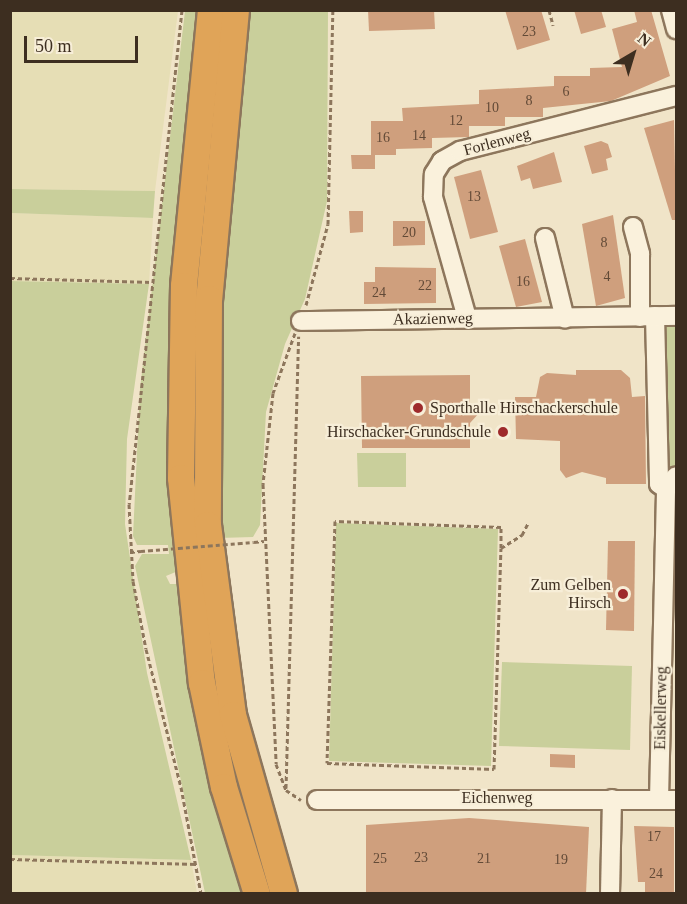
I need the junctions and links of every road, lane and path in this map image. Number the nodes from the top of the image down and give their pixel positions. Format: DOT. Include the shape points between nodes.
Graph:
graph roads {
  1 [pos="182,10"];
  2 [pos="211,10"];
  3 [pos="236,10"];
  4 [pos="333,10"];
  5 [pos="549,10"];
  6 [pos="671,10"];
  7 [pos="553,25"];
  8 [pos="676,29"];
  9 [pos="676,96"];
  10 [pos="633,227"];
  11 [pos="545,238"];
  12 [pos="10,278"];
  13 [pos="152,282"];
  14 [pos="648,316"];
  15 [pos="676,316"];
  16 [pos="467,318"];
  17 [pos="565,319"];
  18 [pos="300,323"];
  19 [pos="287,347"];
  20 [pos="671,482"];
  21 [pos="528,523"];
  22 [pos="264,541"];
  23 [pos="501,548"];
  24 [pos="130,552"];
  25 [pos="286,790"];
  26 [pos="612,799"];
  27 [pos="318,800"];
  28 [pos="668,800"];
  29 [pos="10,859"];
  30 [pos="197,864"];
  31 [pos="201,894"];
  32 [pos="256,894"];
  33 [pos="284,894"];
  34 [pos="610,894"];
  1 -- 13 [label="path"];
  2 -- 32 [label="highway" via="184,286 182,489 202,682 224,787"];
  3 -- 33 [label="highway" via="210,287 208,525 233,715"];
  4 -- 18 [label="path" via="328,224"];
  5 -- 7 [label="path"];
  6 -- 8 [label="street"];
  9 -- 16 [label="street, Forlenweg" via="460,151 442,162 434,174 433,197"];
  10 -- 14 [label="street"];
  11 -- 17 [label="street"];
  12 -- 13 [label="path"];
  13 -- 24 [label="path" via="130,454"];
  14 -- 15 [label="street, Akazienweg"];
  14 -- 17 [label="street, Akazienweg"];
  14 -- 20 [label="street, Eiskellerweg" via="659,484"];
  16 -- 17 [label="street, Akazienweg"];
  16 -- 18 [label="street, Akazienweg"];
  18 -- 25 [label="path"];
  19 -- 22 [label="path" via="266,438"];
  20 -- 28 [label="street, Eiskellerweg"];
  21 -- 23 [label="path" via="522,535"];
  22 -- 24 [label="path, bridge"];
  22 -- 25 [label="path" via="276,764"];
  23 -- 23 [label="path" via="494,769 327,763 335,521 501,527"];
  24 -- 30 [label="path" via="146,650"];
  25 -- 27 [label="path" via="292,797"];
  26 -- 27 [label="street, Eichenweg"];
  26 -- 28 [label="street, Eichenweg"];
  26 -- 34 [label="street"];
  29 -- 30 [label="path"];
  30 -- 31 [label="path"];
}
